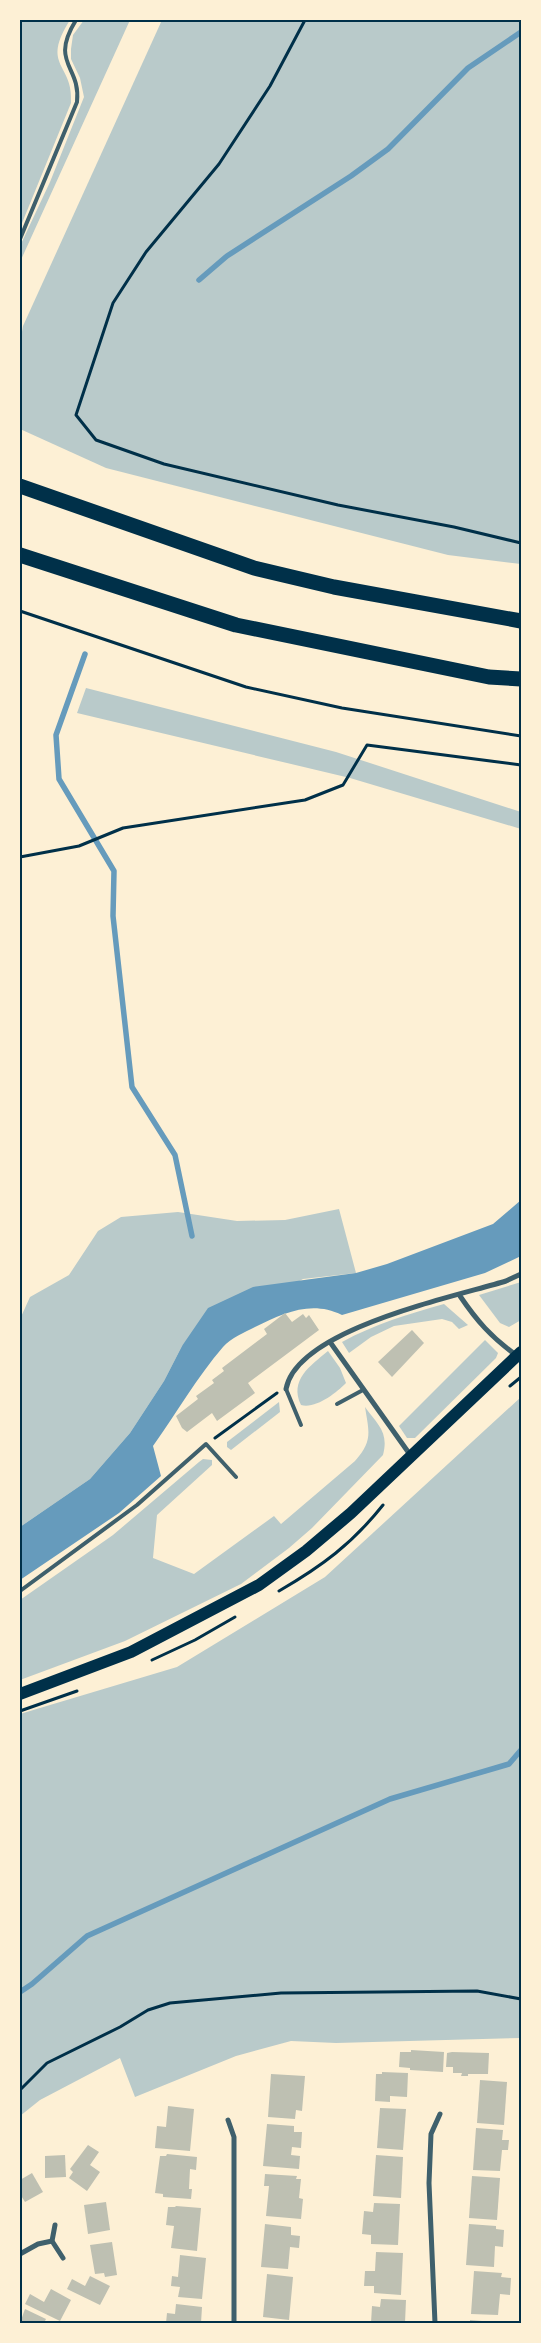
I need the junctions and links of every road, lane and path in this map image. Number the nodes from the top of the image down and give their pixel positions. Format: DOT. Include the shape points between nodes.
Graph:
graph roads {
  1 [pos="76,20"];
  2 [pos="305,20"];
  3 [pos="20,239"];
  4 [pos="20,486"];
  5 [pos="521,543"];
  6 [pos="20,555"];
  7 [pos="20,611"];
  8 [pos="521,621"];
  9 [pos="521,679"];
  10 [pos="521,736"];
  11 [pos="521,765"];
  12 [pos="20,857"];
  13 [pos="521,1274"];
  14 [pos="460,1296"];
  15 [pos="330,1342"];
  16 [pos="519,1354"];
  17 [pos="286,1389"];
  18 [pos="363,1390"];
  19 [pos="337,1404"];
  20 [pos="301,1425"];
  21 [pos="206,1444"];
  22 [pos="411,1456"];
  23 [pos="236,1477"];
  24 [pos="20,1591"];
  25 [pos="20,1694"];
  26 [pos="521,1999"];
  27 [pos="20,2090"];
  28 [pos="440,2114"];
  29 [pos="228,2120"];
  30 [pos="55,2225"];
  31 [pos="52,2241"];
  32 [pos="20,2254"];
  33 [pos="63,2258"];
  34 [pos="234,2323"];
  35 [pos="435,2323"];
  1 -- 3 [label="lane" via="66,38 64,50 77,102"];
  2 -- 5 [label="path" via="270,86 219,164 146,252 113,303 76,415 96,440 164,464"];
  4 -- 8 [label="highway" via="254,568 334,587"];
  6 -- 9 [label="highway" via="236,625 489,677"];
  7 -- 10 [label="path" via="246,687 342,708"];
  11 -- 12 [label="path" via="367,745 343,785 305,800 123,828 79,846"];
  13 -- 14 [label="street"];
  14 -- 15 [label="street" via="399,1311"];
  14 -- 16 [label="street" via="479,1324 496,1341"];
  15 -- 17 [label="street" via="293,1370"];
  15 -- 18 [label="street"];
  16 -- 22 [label="main road"];
  17 -- 20 [label="lane"];
  17 -- 21 [label="path" via="272,1395 228,1431"];
  18 -- 19 [label="lane"];
  18 -- 22 [label="street"];
  21 -- 23 [label="lane"];
  21 -- 24 [label="lane" via="137,1505"];
  22 -- 25 [label="main road" via="351,1513 259,1585 130,1652"];
  26 -- 27 [label="path" via="477,1991 281,1993 170,2003 148,2010 47,2063"];
  28 -- 35 [label="street" via="431,2134 429,2183"];
  29 -- 34 [label="street" via="234,2137"];
  30 -- 31 [label="street"];
  31 -- 32 [label="street"];
  31 -- 33 [label="street"];
}
